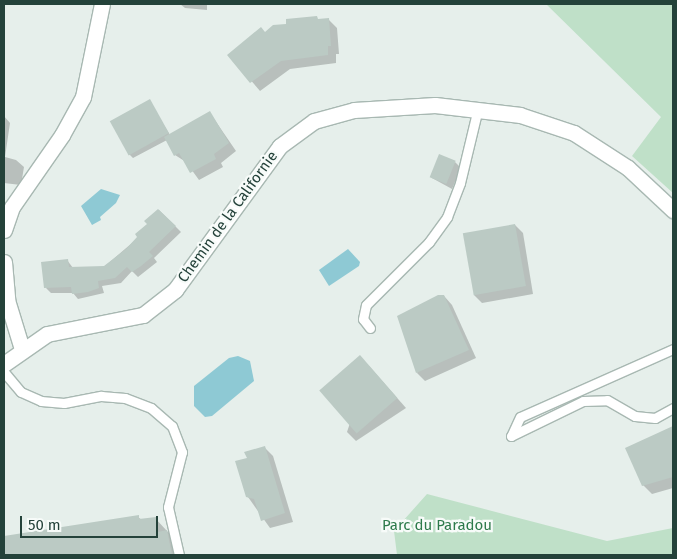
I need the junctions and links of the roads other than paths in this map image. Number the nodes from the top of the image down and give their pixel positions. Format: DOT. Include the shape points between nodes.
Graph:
graph roads {
  1 [pos="102,4"];
  2 [pos="478,108"];
  3 [pos="673,210"];
  4 [pos="4,230"];
  5 [pos="4,262"];
  6 [pos="370,328"];
  7 [pos="22,349"];
  8 [pos="673,349"];
  9 [pos="4,364"];
  10 [pos="4,372"];
  11 [pos="673,408"];
  12 [pos="179,555"];
  1 -- 4 [label="street" via="83,97 62,135 12,207"];
  2 -- 3 [label="street, Chemin de la Californie" via="520,115 574,133 628,168"];
  2 -- 6 [label="lane" via="460,183 447,217 429,242 366,305 363,319"];
  2 -- 7 [label="street, Chemin de la Californie" via="435,105 354,110 314,121 280,146 175,290 143,315 47,334"];
  5 -- 7 [label="street" via="6,300"];
  7 -- 9 [label="street, Chemin de la Californie"];
  8 -- 11 [label="lane" via="520,418 511,436 583,401 607,400 636,416 655,418"];
  10 -- 12 [label="lane" via="21,392 41,401 64,403 101,396 125,398 150,408 172,426 182,452 168,506"];
}
